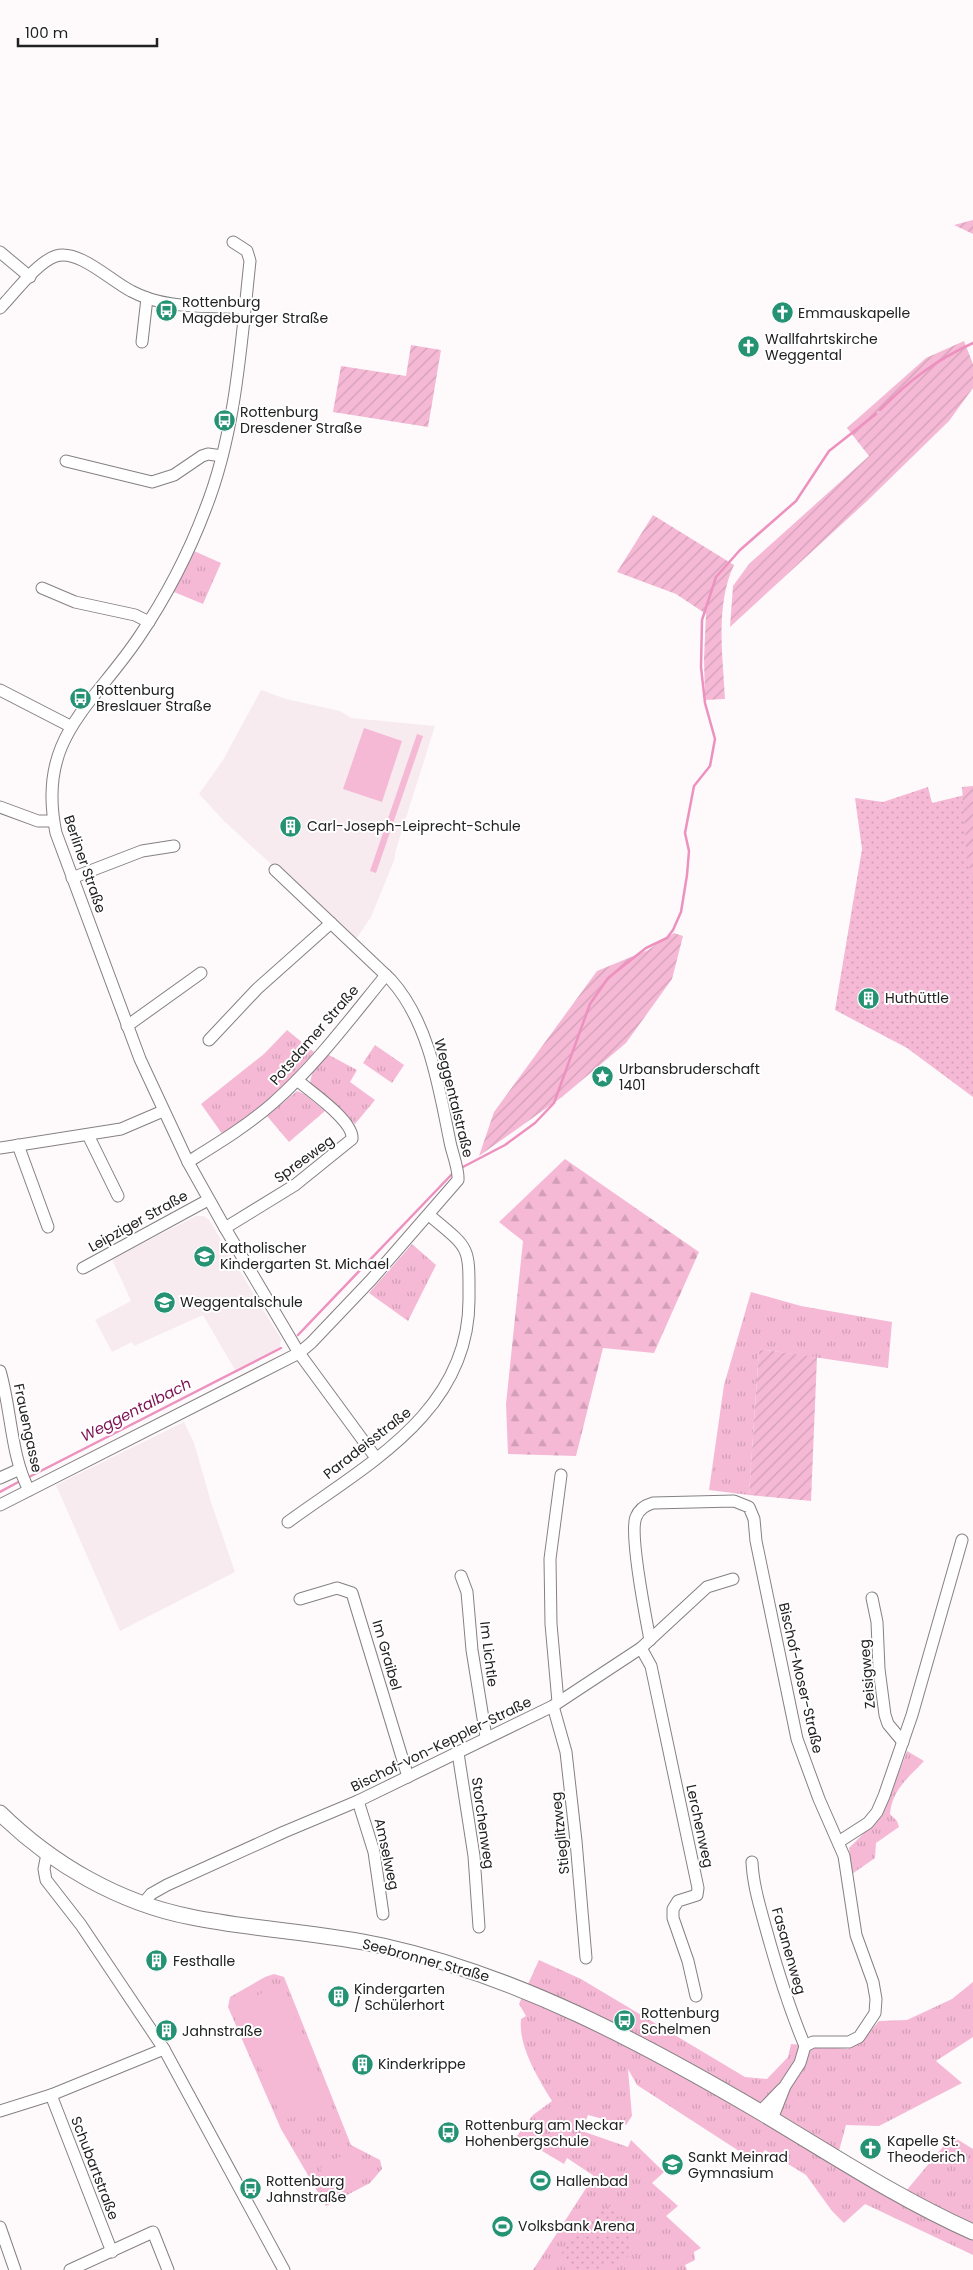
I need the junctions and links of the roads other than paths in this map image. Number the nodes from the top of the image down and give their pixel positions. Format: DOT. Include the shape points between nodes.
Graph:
graph roads {
  1 [pos="233,242"];
  2 [pos="0,252"];
  3 [pos="30,277"];
  4 [pos="147,298"];
  5 [pos="0,308"];
  6 [pos="244,308"];
  7 [pos="142,342"];
  8 [pos="222,456"];
  9 [pos="66,461"];
  10 [pos="42,588"];
  11 [pos="148,622"];
  12 [pos="0,690"];
  13 [pos="70,726"];
  14 [pos="0,807"];
  15 [pos="53,822"];
  16 [pos="174,846"];
  17 [pos="275,870"];
  18 [pos="72,878"];
  19 [pos="331,923"];
  20 [pos="202,973"];
  21 [pos="386,975"];
  22 [pos="127,1026"];
  23 [pos="209,1040"];
  24 [pos="296,1080"];
  25 [pos="163,1111"];
  26 [pos="88,1135"];
  27 [pos="18,1145"];
  28 [pos="0,1148"];
  29 [pos="188,1162"];
  30 [pos="118,1196"];
  31 [pos="208,1200"];
  32 [pos="429,1215"];
  33 [pos="48,1227"];
  34 [pos="224,1228"];
  35 [pos="83,1268"];
  36 [pos="299,1353"];
  37 [pos="0,1371"];
  38 [pos="376,1458"];
  39 [pos="561,1474"];
  40 [pos="0,1478"];
  41 [pos="24,1479"];
  42 [pos="0,1505"];
  43 [pos="288,1522"];
  44 [pos="962,1540"];
  45 [pos="462,1576"];
  46 [pos="733,1579"];
  47 [pos="872,1598"];
  48 [pos="300,1599"];
  49 [pos="650,1640"];
  50 [pos="640,1648"];
  51 [pos="556,1704"];
  52 [pos="486,1737"];
  53 [pos="903,1742"];
  54 [pos="458,1753"];
  55 [pos="408,1777"];
  56 [pos="358,1801"];
  57 [pos="0,1813"];
  58 [pos="840,1841"];
  59 [pos="47,1854"];
  60 [pos="752,1862"];
  61 [pos="143,1904"];
  62 [pos="383,1914"];
  63 [pos="479,1927"];
  64 [pos="586,1958"];
  65 [pos="696,1996"];
  66 [pos="805,2046"];
  67 [pos="164,2049"];
  68 [pos="51,2095"];
  69 [pos="1,2108"];
  70 [pos="766,2116"];
  71 [pos="0,2227"];
  72 [pos="973,2232"];
  73 [pos="112,2252"];
  74 [pos="15,2270"];
  75 [pos="70,2270"];
  76 [pos="168,2270"];
  77 [pos="284,2270"];
  1 -- 6 [label="street, Berliner Straße" via="250,255"];
  2 -- 3 [label="street"];
  3 -- 4 [label="street" via="50,259 67,256 81,259"];
  3 -- 5 [label="street"];
  4 -- 6 [label="street" via="180,305"];
  4 -- 7 [label="street"];
  6 -- 8 [label="street, Berliner Straße" via="232,410"];
  8 -- 9 [label="street" via="202,456 174,475 152,482"];
  8 -- 11 [label="street, Berliner Straße" via="210,498 188,552"];
  10 -- 11 [label="street" via="75,602 135,615"];
  11 -- 13 [label="street, Berliner Straße" via="123,660"];
  12 -- 13 [label="street"];
  13 -- 15 [label="street, Berliner Straße" via="58,752 51,782"];
  14 -- 15 [label="street" via="38,821"];
  15 -- 18 [label="street, Berliner Straße"];
  16 -- 18 [label="street" via="142,851"];
  17 -- 19 [label="street, Weggentalstraße"];
  18 -- 22 [label="street, Berliner Straße"];
  19 -- 21 [label="street, Weggentalstraße"];
  19 -- 23 [label="street" via="257,989"];
  20 -- 22 [label="street"];
  21 -- 24 [label="street, Potsdamer Straße"];
  21 -- 32 [label="street, Weggentalstraße" via="402,993 420,1030 440,1092 456,1167 455,1184"];
  22 -- 25 [label="street, Berliner Straße"];
  24 -- 29 [label="street, Potsdamer Straße" via="259,1115"];
  24 -- 34 [label="street, Spreeweg" via="346,1122 353,1133 352,1139 295,1185"];
  25 -- 26 [label="street" via="121,1129"];
  25 -- 29 [label="street, Berliner Straße"];
  26 -- 27 [label="street"];
  26 -- 30 [label="street"];
  27 -- 28 [label="street"];
  27 -- 33 [label="street"];
  29 -- 31 [label="street, Berliner Straße"];
  31 -- 34 [label="street, Berliner Straße"];
  31 -- 35 [label="street, Leipziger Straße"];
  32 -- 36 [label="street, Weggentalstraße"];
  32 -- 38 [label="street, Paradeisstraße" via="468,1252 467,1329 455,1366 431,1408 413,1429"];
  34 -- 36 [label="street, Berliner Straße"];
  36 -- 38 [label="street, Berliner Straße"];
  36 -- 41 [label="street, Weggentalstraße"];
  37 -- 41 [label="street, Frauengasse"];
  38 -- 43 [label="street, Paradeisstraße"];
  39 -- 51 [label="street, Stieglitzweg" via="550,1559"];
  40 -- 41 [label="street, Weggentalstraße"];
  41 -- 42 [label="street, Weggentalstraße"];
  44 -- 53 [label="street"];
  45 -- 52 [label="street, Im Lichtle" via="467,1592 472,1650"];
  46 -- 49 [label="street, Bischof-von-Keppler-Straße" via="707,1587"];
  47 -- 53 [label="street, Zeisigweg" via="878,1622 879,1669 885,1715"];
  48 -- 55 [label="street, Im Graibel" via="337,1588 352,1593"];
  49 -- 50 [label="street, Bischof-von-Keppler-Straße"];
  49 -- 58 [label="street, Bischof-Moser-Straße" via="634,1528 637,1514 653,1503 734,1501 749,1508 754,1519 797,1738 819,1799"];
  50 -- 51 [label="street, Bischof-von-Keppler-Straße"];
  50 -- 65 [label="street, Lerchenweg" via="651,1666 698,1888 698,1895 678,1901 673,1909"];
  51 -- 52 [label="street, Bischof-von-Keppler-Straße"];
  51 -- 64 [label="street, Stieglitzweg" via="566,1752"];
  52 -- 54 [label="street, Bischof-von-Keppler-Straße"];
  53 -- 58 [label="street" via="877,1812 868,1823"];
  54 -- 55 [label="street, Bischof-von-Keppler-Straße"];
  54 -- 63 [label="street, Storchenweg" via="474,1856"];
  55 -- 56 [label="street, Bischof-von-Keppler-Straße"];
  56 -- 61 [label="street, Bischof-von-Keppler-Straße" via="167,1885 151,1894"];
  56 -- 62 [label="street, Amselweg" via="374,1852"];
  57 -- 59 [label="street, Seebronner Straße"];
  58 -- 66 [label="street, Bischof-Moser-Straße" via="856,1935 873,1982 875,2013 859,2037 849,2042 813,2042"];
  59 -- 61 [label="street, Seebronner Straße" via="84,1877"];
  59 -- 67 [label="street" via="46,1880 81,1925"];
  60 -- 66 [label="street, Fasanenweg" via="753,1880 773,1953"];
  61 -- 70 [label="street, Seebronner Straße" via="192,1918 382,1946 490,1977 544,1998 671,2062"];
  66 -- 70 [label="street" via="800,2063"];
  67 -- 68 [label="street"];
  67 -- 77 [label="street"];
  68 -- 69 [label="street"];
  68 -- 73 [label="street, Schubartstraße"];
  70 -- 72 [label="street, Seebronner Straße" via="933,2214"];
  71 -- 74 [label="street"];
  73 -- 75 [label="street"];
  73 -- 76 [label="street" via="153,2232"];
}
